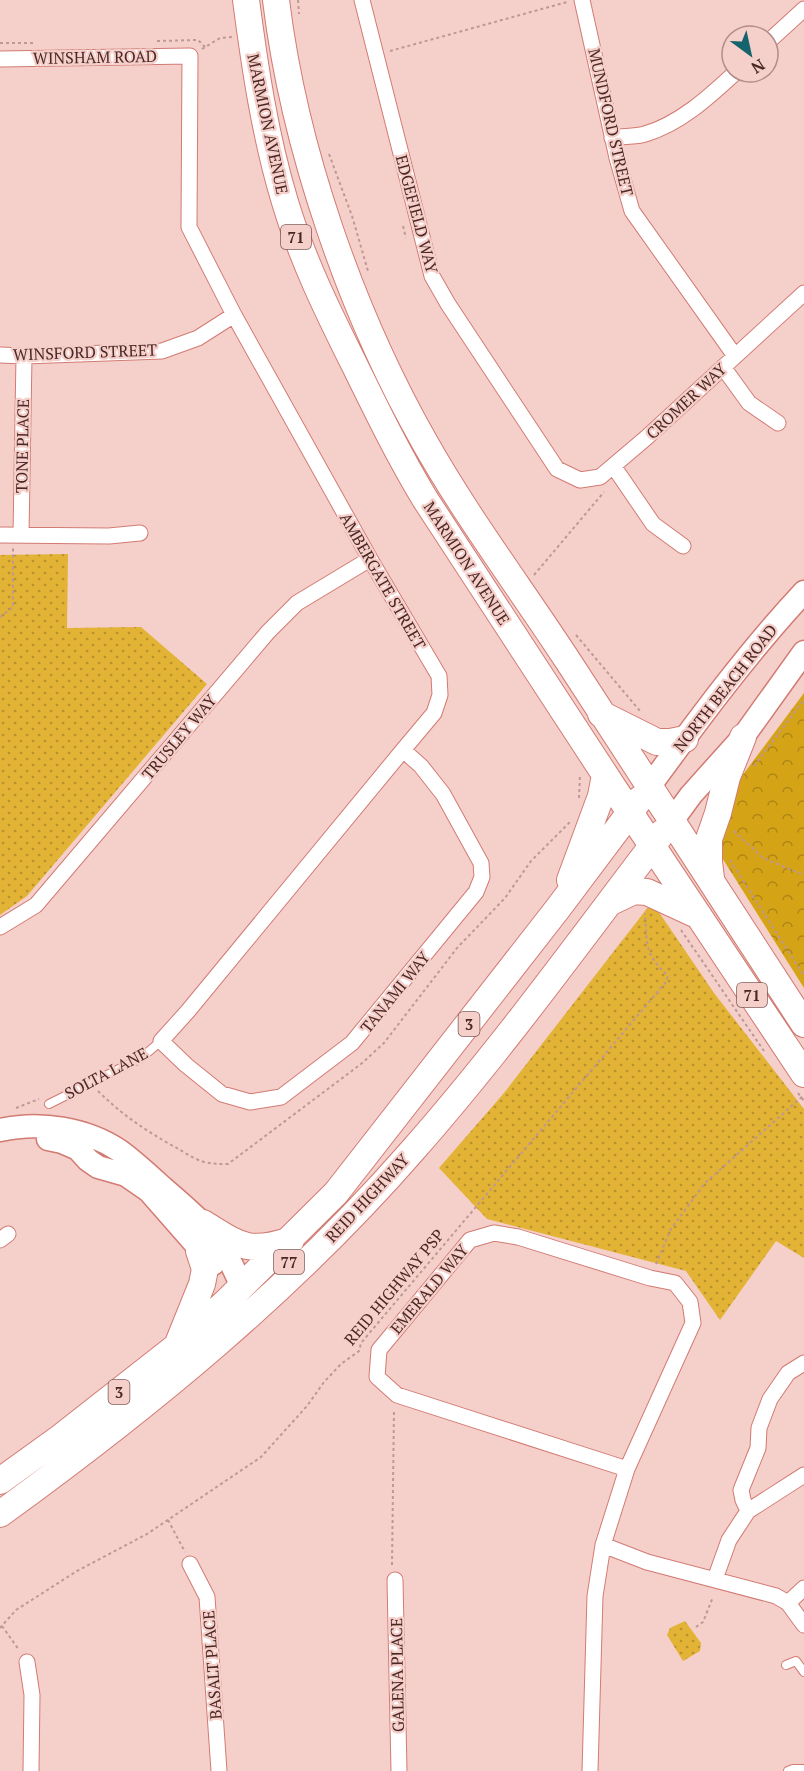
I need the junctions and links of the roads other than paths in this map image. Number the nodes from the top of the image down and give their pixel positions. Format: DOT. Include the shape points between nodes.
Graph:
graph roads {
  1 [pos="246,0"];
  2 [pos="276,0"];
  3 [pos="362,0"];
  4 [pos="582,0"];
  5 [pos="800,8"];
  6 [pos="780,29"];
  7 [pos="190,56"];
  8 [pos="0,59"];
  9 [pos="722,84"];
  10 [pos="612,138"];
  11 [pos="804,293"];
  12 [pos="234,315"];
  13 [pos="0,355"];
  14 [pos="24,356"];
  15 [pos="735,356"];
  16 [pos="723,367"];
  17 [pos="778,423"];
  18 [pos="614,467"];
  19 [pos="557,469"];
  20 [pos="140,533"];
  21 [pos="12,535"];
  22 [pos="683,546"];
  23 [pos="370,560"];
  24 [pos="804,591"];
  25 [pos="804,652"];
  26 [pos="601,714"];
  27 [pos="743,737"];
  28 [pos="685,739"];
  29 [pos="403,750"];
  30 [pos="605,775"];
  31 [pos="649,787"];
  32 [pos="630,813"];
  33 [pos="672,821"];
  34 [pos="653,845"];
  35 [pos="712,881"];
  36 [pos="608,903"];
  37 [pos="559,907"];
  38 [pos="688,920"];
  39 [pos="0,927"];
  40 [pos="804,1024"];
  41 [pos="161,1041"];
  42 [pos="801,1091"];
  43 [pos="48,1104"];
  44 [pos="0,1130"];
  45 [pos="0,1142"];
  46 [pos="203,1223"];
  47 [pos="334,1234"];
  48 [pos="291,1240"];
  49 [pos="199,1251"];
  50 [pos="242,1287"];
  51 [pos="177,1346"];
  52 [pos="209,1351"];
  53 [pos="804,1363"];
  54 [pos="627,1469"];
  55 [pos="804,1475"];
  56 [pos="0,1481"];
  57 [pos="748,1511"];
  58 [pos="0,1514"];
  59 [pos="603,1545"];
  60 [pos="190,1564"];
  61 [pos="714,1579"];
  62 [pos="395,1580"];
  63 [pos="804,1588"];
  64 [pos="788,1603"];
  65 [pos="804,1625"];
  66 [pos="27,1662"];
  67 [pos="786,1665"];
  68 [pos="804,1672"];
  69 [pos="804,1769"];
  70 [pos="31,1771"];
  71 [pos="219,1771"];
  72 [pos="399,1771"];
  73 [pos="590,1771"];
  74 [pos="788,1771"];
  1 -- 30 [label="highway, MARMION AVENUE / 71" via="268,141 303,255 326,308 410,473"];
  2 -- 26 [label="highway, MARMION AVENUE / 71" via="281,42 303,140 334,241 375,344 424,441"];
  3 -- 19 [label="street, EDGEFIELD WAY" via="432,276"];
  4 -- 10 [label="street, MUNDFORD STREET"];
  5 -- 6 [label="street"];
  7 -- 8 [label="street, WINSHAM ROAD"];
  7 -- 12 [label="street, AMBERGATE STREET" via="189,227"];
  9 -- 10 [label="street" via="666,125 645,134"];
  10 -- 15 [label="street, MUNDFORD STREET" via="632,211"];
  11 -- 15 [label="street, CROMER WAY"];
  12 -- 14 [label="street, WINSFORD STREET" via="198,338 162,351"];
  12 -- 23 [label="street, AMBERGATE STREET"];
  13 -- 14 [label="street, WINSFORD STREET"];
  14 -- 21 [label="street, TONE PLACE"];
  15 -- 16 [label="street, CROMER WAY"];
  16 -- 17 [label="street" via="749,403"];
  16 -- 18 [label="street, CROMER WAY"];
  18 -- 19 [label="street, CROMER WAY" via="600,477 580,480"];
  18 -- 22 [label="street" via="653,524"];
  20 -- 21 [label="street"];
  23 -- 29 [label="street, AMBERGATE STREET" via="439,676 441,695 434,713"];
  23 -- 39 [label="street, TRUSLEY WAY" via="297,603 268,632 36,906"];
  24 -- 28 [label="main road, NORTH BEACH ROAD"];
  25 -- 27 [label="main road"];
  26 -- 28 [label="highway" via="657,742"];
  26 -- 31 [label="highway, MARMION AVENUE / 71"];
  27 -- 33 [label="main road"];
  27 -- 35 [label="highway" via="709,839"];
  28 -- 31 [label="main road, NORTH BEACH ROAD"];
  29 -- 41 [label="street, AMBERGATE STREET"];
  29 -- 41 [label="street, TANAMI WAY" via="443,794 481,863 482,877 477,892 352,1043 281,1097 250,1102 222,1094"];
  30 -- 32 [label="highway, MARMION AVENUE / 71"];
  30 -- 37 [label="highway" via="601,796"];
  31 -- 32 [label="highway, REID HIGHWAY / 3"];
  31 -- 33 [label="highway, MARMION AVENUE / 71"];
  32 -- 34 [label="highway, MARMION AVENUE / 71"];
  32 -- 37 [label="highway, REID HIGHWAY / 3"];
  33 -- 34 [label="highway, REID HIGHWAY / 3"];
  33 -- 35 [label="highway, MARMION AVENUE / 71"];
  34 -- 36 [label="highway, REID HIGHWAY / 3"];
  34 -- 38 [label="highway, MARMION AVENUE / 71"];
  35 -- 40 [label="highway, MARMION AVENUE / 71"];
  36 -- 38 [label="highway" via="634,891 647,892"];
  36 -- 47 [label="highway, REID HIGHWAY / 3" via="481,1068"];
  37 -- 48 [label="highway, REID HIGHWAY / 3" via="336,1193"];
  38 -- 42 [label="highway, MARMION AVENUE / 71"];
  41 -- 43 [label="lane, SOLTA LANE" via="141,1058"];
  44 -- 46 [label="main road" via="26,1126 59,1128 89,1136 138,1165"];
  45 -- 49 [label="main road" via="33,1138 62,1142 78,1149 98,1167 126,1175 148,1191"];
  46 -- 48 [label="highway" via="240,1244 257,1248"];
  46 -- 50 [label="main road" via="226,1253"];
  47 -- 50 [label="highway, 77" via="267,1277"];
  47 -- 52 [label="highway, REID HIGHWAY / 3"];
  48 -- 50 [label="highway, REID HIGHWAY / 3"];
  49 -- 50 [label="main road"];
  49 -- 51 [label="highway" via="205,1269 202,1284"];
  50 -- 51 [label="highway, REID HIGHWAY / 3"];
  50 -- 52 [label="highway"];
  51 -- 56 [label="highway, REID HIGHWAY / 3"];
  52 -- 58 [label="highway, REID HIGHWAY / 3" via="96,1443"];
  53 -- 57 [label="street" via="788,1373 770,1399 759,1428 758,1448 741,1490"];
  54 -- 54 [label="street, EMERALD WAY" via="397,1395 377,1377 379,1350 470,1240 494,1233 518,1237 675,1283 690,1302 693,1323"];
  54 -- 59 [label="street, EMERALD WAY"];
  55 -- 57 [label="street"];
  57 -- 61 [label="street" via="729,1540"];
  59 -- 61 [label="street" via="647,1562"];
  59 -- 73 [label="street, EMERALD WAY" via="596,1596"];
  60 -- 71 [label="street, BASALT PLACE" via="207,1597"];
  61 -- 64 [label="street"];
  62 -- 72 [label="street, GALENA PLACE"];
  63 -- 64 [label="street"];
  64 -- 65 [label="street"];
  66 -- 70 [label="street" via="32,1695"];
  67 -- 68 [label="lane" via="796,1661"];
  69 -- 74 [label="lane"];
}
